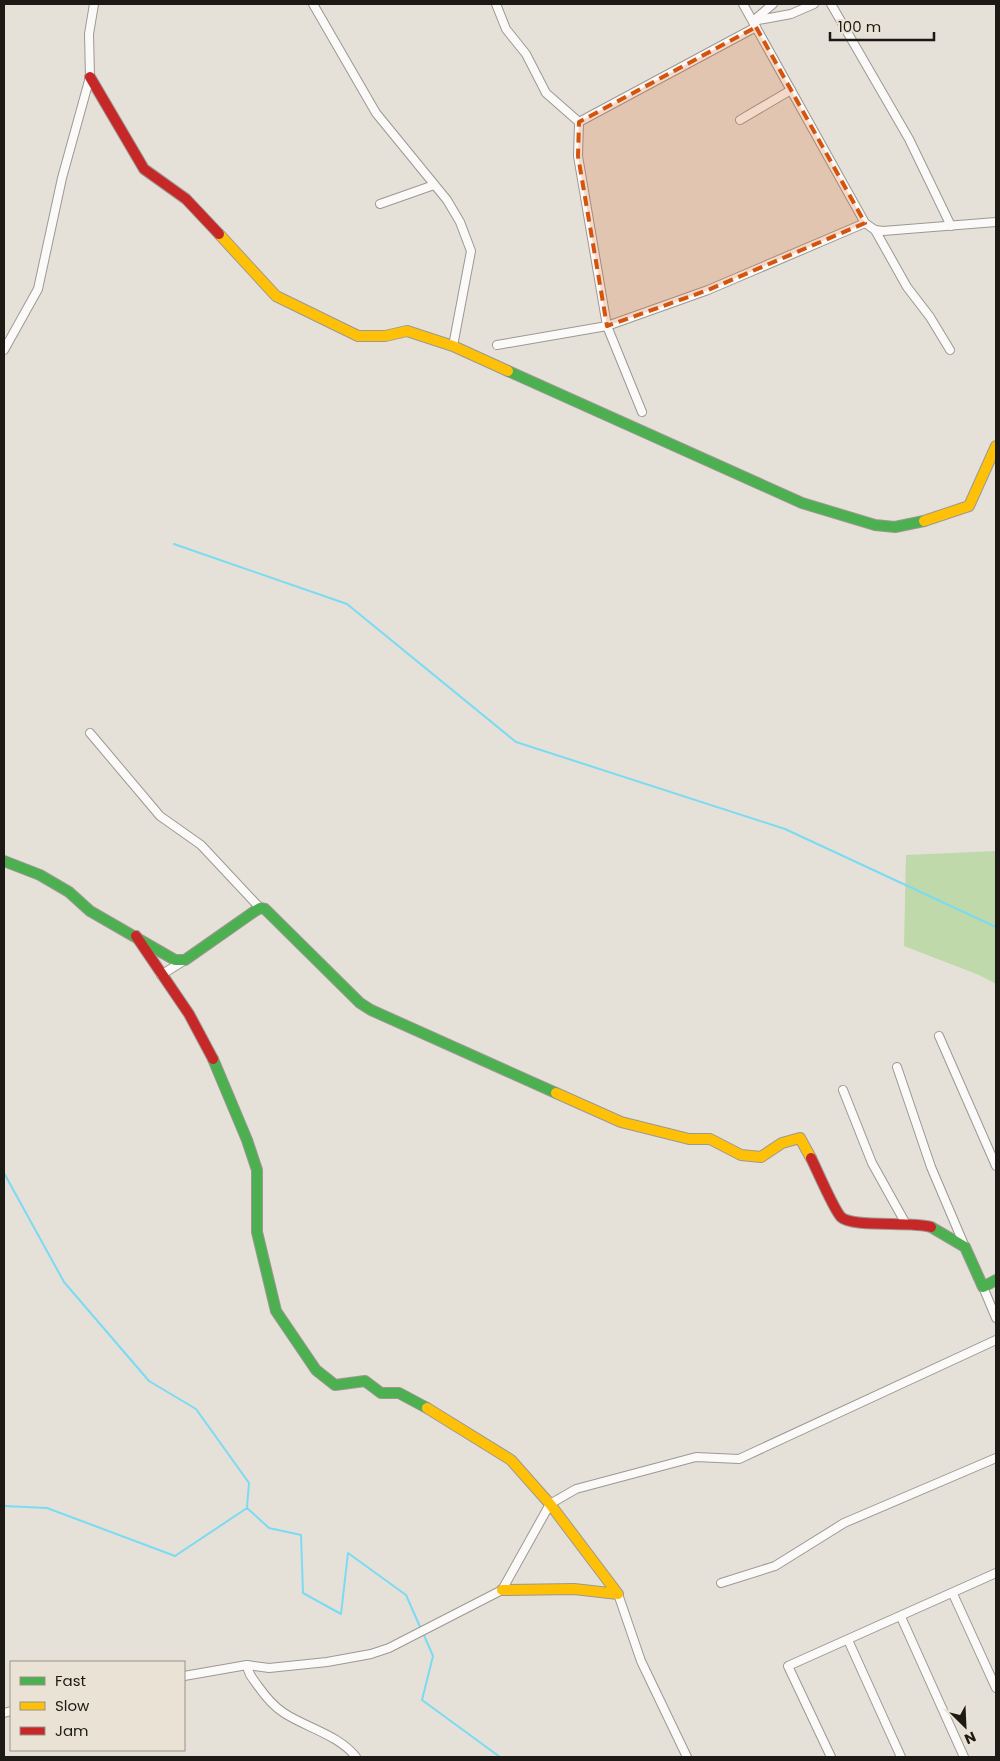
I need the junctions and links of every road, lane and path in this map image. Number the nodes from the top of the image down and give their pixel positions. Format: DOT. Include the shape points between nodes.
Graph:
graph roads {
  1 [pos="94,4"];
  2 [pos="313,4"];
  3 [pos="496,4"];
  4 [pos="743,4"];
  5 [pos="773,4"];
  6 [pos="814,4"];
  7 [pos="830,4"];
  8 [pos="755,24"];
  9 [pos="90,77"];
  10 [pos="791,90"];
  11 [pos="740,120"];
  12 [pos="578,122"];
  13 [pos="434,185"];
  14 [pos="380,204"];
  15 [pos="996,222"];
  16 [pos="865,223"];
  17 [pos="951,226"];
  18 [pos="875,230"];
  19 [pos="607,326"];
  20 [pos="497,345"];
  21 [pos="453,346"];
  22 [pos="4,350"];
  23 [pos="950,350"];
  24 [pos="642,412"];
  25 [pos="996,446"];
  26 [pos="90,733"];
  27 [pos="4,861"];
  28 [pos="260,908"];
  29 [pos="135,935"];
  30 [pos="185,960"];
  31 [pos="161,975"];
  32 [pos="939,1036"];
  33 [pos="897,1067"];
  34 [pos="843,1090"];
  35 [pos="996,1166"];
  36 [pos="906,1224"];
  37 [pos="965,1247"];
  38 [pos="996,1280"];
  39 [pos="982,1286"];
  40 [pos="996,1318"];
  41 [pos="996,1340"];
  42 [pos="996,1458"];
  43 [pos="550,1504"];
  44 [pos="996,1573"];
  45 [pos="721,1583"];
  46 [pos="502,1590"];
  47 [pos="618,1594"];
  48 [pos="953,1594"];
  49 [pos="901,1617"];
  50 [pos="848,1640"];
  51 [pos="247,1666"];
  52 [pos="185,1676"];
  53 [pos="996,1688"];
  54 [pos="356,1757"];
  55 [pos="687,1757"];
  56 [pos="831,1757"];
  57 [pos="901,1757"];
  58 [pos="964,1757"];
  1 -- 9 [label="street"];
  2 -- 13 [label="street" via="376,113"];
  3 -- 12 [label="street" via="506,29 526,54 546,92"];
  4 -- 8 [label="street"];
  5 -- 8 [label="street"];
  6 -- 8 [label="street"];
  7 -- 17 [label="street" via="909,140"];
  8 -- 10 [label="street"];
  8 -- 12 [label="street"];
  9 -- 21 [label="street" via="144,169 186,199 276,296 358,336 385,336 407,331"];
  9 -- 22 [label="street" via="62,178 38,289"];
  10 -- 11 [label="street"];
  10 -- 16 [label="street"];
  12 -- 19 [label="street" via="578,156"];
  13 -- 14 [label="street"];
  13 -- 21 [label="street" via="460,222 471,251"];
  15 -- 17 [label="street"];
  16 -- 18 [label="street"];
  16 -- 19 [label="street" via="708,290"];
  17 -- 18 [label="street"];
  18 -- 23 [label="street" via="907,287"];
  19 -- 20 [label="street"];
  19 -- 24 [label="street"];
  21 -- 25 [label="street" via="802,503 886,527 929,519 968,506"];
  26 -- 28 [label="street" via="160,816 201,845"];
  27 -- 29 [label="street" via="69,892 90,911"];
  28 -- 30 [label="street"];
  28 -- 36 [label="street" via="275,918 360,1003 371,1010 621,1122 690,1139 710,1139 741,1155 761,1157 782,1143 800,1138 842,1216 856,1224"];
  29 -- 30 [label="street" via="174,960"];
  29 -- 31 [label="street"];
  30 -- 31 [label="street"];
  31 -- 43 [label="street" via="206,1043 247,1140 257,1170 257,1232 276,1310 316,1370 335,1385 365,1380 381,1393 399,1392 409,1397 510,1460"];
  32 -- 35 [label="street"];
  33 -- 37 [label="street" via="931,1167"];
  34 -- 36 [label="street" via="872,1163"];
  36 -- 37 [label="street" via="930,1226"];
  37 -- 39 [label="street"];
  38 -- 39 [label="street"];
  39 -- 40 [label="street"];
  41 -- 43 [label="street" via="739,1459 696,1456 576,1489"];
  42 -- 45 [label="street" via="844,1523 775,1566"];
  43 -- 46 [label="street"];
  43 -- 47 [label="street"];
  44 -- 48 [label="street"];
  46 -- 47 [label="street" via="574,1589"];
  46 -- 51 [label="street" via="422,1632 371,1654 278,1667"];
  47 -- 55 [label="street" via="641,1661"];
  48 -- 49 [label="street"];
  48 -- 53 [label="street"];
  49 -- 50 [label="street"];
  49 -- 58 [label="street"];
  50 -- 56 [label="street" via="788,1666"];
  50 -- 57 [label="street"];
  51 -- 52 [label="street"];
  51 -- 54 [label="street" via="248,1673 266,1697 283,1712 322,1732"];
}
